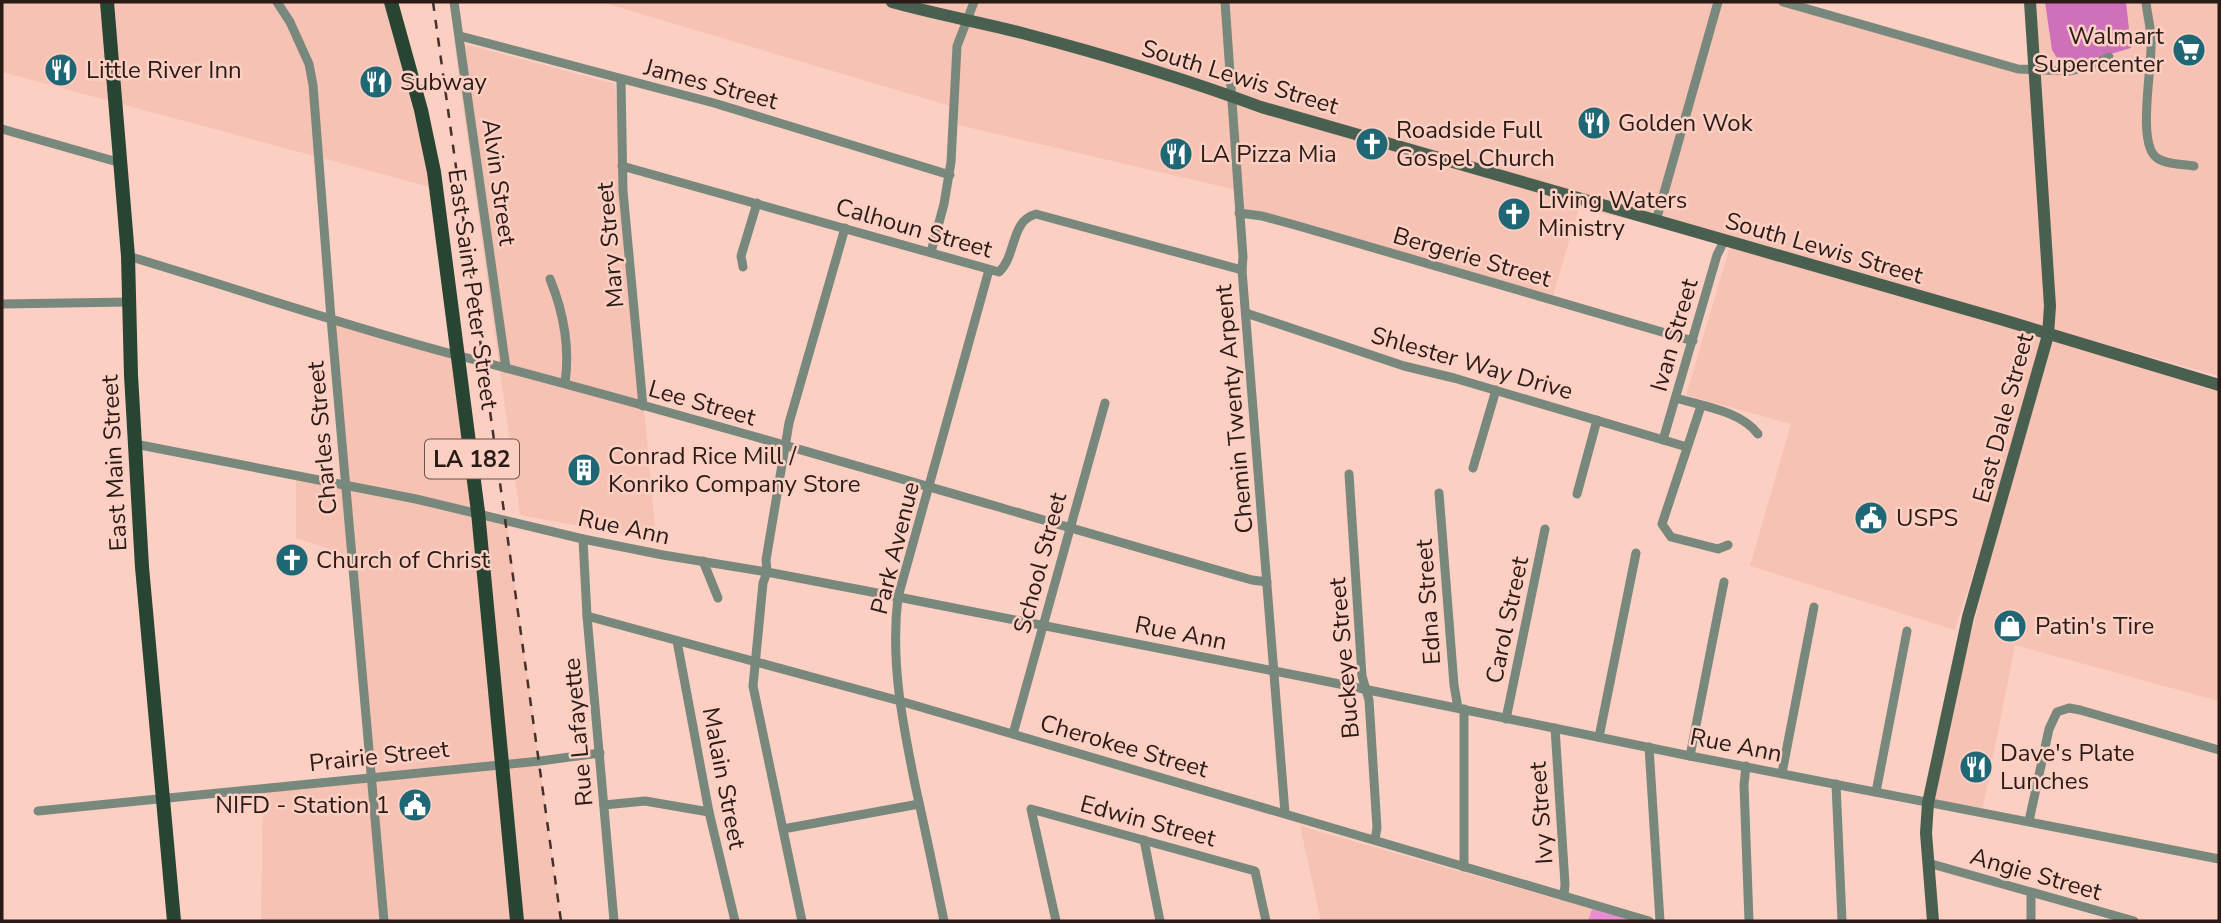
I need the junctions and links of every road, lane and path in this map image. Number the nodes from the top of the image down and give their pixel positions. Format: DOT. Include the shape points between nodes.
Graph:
graph roads {
  1 [pos="107,2"];
  2 [pos="276,2"];
  3 [pos="391,2"];
  4 [pos="454,2"];
  5 [pos="892,2"];
  6 [pos="974,2"];
  7 [pos="1225,2"];
  8 [pos="1718,2"];
  9 [pos="1783,2"];
  10 [pos="2031,2"];
  11 [pos="2146,2"];
  12 [pos="967,21"];
  13 [pos="460,36"];
  14 [pos="2109,57"];
  15 [pos="2036,70"];
  16 [pos="621,80"];
  17 [pos="1230,96"];
  18 [pos="2,129"];
  19 [pos="121,163"];
  20 [pos="622,166"];
  21 [pos="2194,166"];
  22 [pos="950,175"];
  23 [pos="757,204"];
  24 [pos="1239,213"];
  25 [pos="1656,221"];
  26 [pos="845,228"];
  27 [pos="1724,241"];
  28 [pos="931,252"];
  29 [pos="128,256"];
  30 [pos="743,267"];
  31 [pos="989,270"];
  32 [pos="1242,270"];
  33 [pos="550,279"];
  34 [pos="129,302"];
  35 [pos="2,303"];
  36 [pos="1247,313"];
  37 [pos="331,318"];
  38 [pos="2048,335"];
  39 [pos="1693,341"];
  40 [pos="460,356"];
  41 [pos="506,368"];
  42 [pos="565,383"];
  43 [pos="2219,385"];
  44 [pos="1496,390"];
  45 [pos="1676,398"];
  46 [pos="1105,402"];
  47 [pos="643,406"];
  48 [pos="1701,406"];
  49 [pos="1597,420"];
  50 [pos="1758,434"];
  51 [pos="1663,440"];
  52 [pos="135,444"];
  53 [pos="784,446"];
  54 [pos="1687,447"];
  55 [pos="1473,468"];
  56 [pos="1349,474"];
  57 [pos="346,485"];
  58 [pos="929,486"];
  59 [pos="1440,493"];
  60 [pos="1577,494"];
  61 [pos="478,512"];
  62 [pos="1070,527"];
  63 [pos="1545,529"];
  64 [pos="583,539"];
  65 [pos="1728,545"];
  66 [pos="1636,553"];
  67 [pos="703,561"];
  68 [pos="767,572"];
  69 [pos="1267,582"];
  70 [pos="1724,582"];
  71 [pos="718,597"];
  72 [pos="898,597"];
  73 [pos="1814,607"];
  74 [pos="587,616"];
  75 [pos="1043,627"];
  76 [pos="1907,631"];
  77 [pos="677,641"];
  78 [pos="754,660"];
  79 [pos="1274,672"];
  80 [pos="1366,690"];
  81 [pos="900,701"];
  82 [pos="1461,709"];
  83 [pos="1506,719"];
  84 [pos="1555,728"];
  85 [pos="1013,734"];
  86 [pos="1599,737"];
  87 [pos="1649,747"];
  88 [pos="2219,750"];
  89 [pos="600,753"];
  90 [pos="1690,756"];
  91 [pos="502,764"];
  92 [pos="1746,766"];
  93 [pos="1782,773"];
  94 [pos="372,776"];
  95 [pos="1836,784"];
  96 [pos="1876,792"];
  97 [pos="162,797"];
  98 [pos="1928,803"];
  99 [pos="919,804"];
  100 [pos="604,805"];
  101 [pos="38,811"];
  102 [pos="709,812"];
  103 [pos="1285,813"];
  104 [pos="2029,821"];
  105 [pos="783,829"];
  106 [pos="1375,839"];
  107 [pos="1144,840"];
  108 [pos="2219,859"];
  109 [pos="1928,863"];
  110 [pos="1464,867"];
  111 [pos="2031,892"];
  112 [pos="1564,896"];
  113 [pos="174,921"];
  114 [pos="384,921"];
  115 [pos="517,921"];
  116 [pos="614,921"];
  117 [pos="735,921"];
  118 [pos="802,921"];
  119 [pos="944,921"];
  120 [pos="1056,921"];
  121 [pos="1160,921"];
  122 [pos="1266,921"];
  123 [pos="1649,921"];
  124 [pos="1660,921"];
  125 [pos="1748,921"];
  126 [pos="1842,921"];
  127 [pos="1933,921"];
  128 [pos="2031,921"];
  129 [pos="2134,921"];
  1 -- 19 [label="main road, East Main Street"];
  2 -- 37 [label="street, Charles Street" via="309,64 313,85"];
  3 -- 40 [label="main road, East Saint Peter Street / LA 182" via="434,172"];
  4 -- 13 [label="street, Alvin Street"];
  5 -- 12 [label="main road, South Lewis Street"];
  6 -- 12 [label="street"];
  7 -- 17 [label="street, Chemin Twenty Arpent"];
  8 -- 25 [label="street"];
  9 -- 15 [label="street" via="2018,69"];
  10 -- 15 [label="main road, East Dale Street"];
  11 -- 21 [label="street" via="2151,47 2146,119 2150,149 2155,158"];
  12 -- 17 [label="main road, South Lewis Street" via="1022,33"];
  12 -- 22 [label="street" via="957,46"];
  13 -- 16 [label="street, James Street"];
  13 -- 41 [label="street, Alvin Street"];
  14 -- 15 [label="street" via="2069,71"];
  15 -- 38 [label="main road, East Dale Street"];
  16 -- 20 [label="street, Mary Street"];
  16 -- 22 [label="street, James Street" via="714,103"];
  17 -- 24 [label="street, Chemin Twenty Arpent"];
  17 -- 25 [label="main road, South Lewis Street"];
  18 -- 19 [label="street"];
  19 -- 29 [label="main road, East Main Street"];
  20 -- 23 [label="street, Calhoun Street"];
  20 -- 47 [label="street, Mary Street"];
  22 -- 28 [label="street"];
  23 -- 26 [label="street, Calhoun Street"];
  23 -- 30 [label="street" via="741,256"];
  24 -- 32 [label="street, Chemin Twenty Arpent"];
  24 -- 39 [label="street, Bergerie Street" via="1302,227"];
  25 -- 27 [label="main road, South Lewis Street"];
  26 -- 28 [label="street, Calhoun Street"];
  26 -- 53 [label="street"];
  27 -- 38 [label="main road, South Lewis Street"];
  27 -- 39 [label="street, Ivan Street"];
  28 -- 31 [label="street, Calhoun Street"];
  29 -- 34 [label="main road, East Main Street"];
  29 -- 37 [label="street, Lee Street"];
  31 -- 32 [label="street, Calhoun Street" via="999,272 1007,265 1019,224 1036,214"];
  31 -- 58 [label="street, Park Avenue"];
  32 -- 36 [label="street, Chemin Twenty Arpent"];
  33 -- 42 [label="street" via="564,331"];
  34 -- 35 [label="street"];
  34 -- 52 [label="main road, East Main Street"];
  36 -- 44 [label="street, Shlester Way Drive" via="1404,366"];
  36 -- 69 [label="street, Chemin Twenty Arpent"];
  37 -- 40 [label="street, Lee Street"];
  37 -- 57 [label="street, Charles Street"];
  38 -- 43 [label="main road, South Lewis Street"];
  38 -- 98 [label="main road, East Dale Street" via="1968,617"];
  39 -- 45 [label="street, Ivan Street"];
  40 -- 41 [label="street, Lee Street"];
  40 -- 61 [label="main road, East Saint Peter Street / LA 182"];
  41 -- 42 [label="street, Lee Street"];
  42 -- 47 [label="street, Lee Street"];
  44 -- 49 [label="street, Shlester Way Drive"];
  44 -- 55 [label="street"];
  45 -- 48 [label="street"];
  45 -- 51 [label="street, Ivan Street"];
  46 -- 62 [label="street, School Street"];
  47 -- 53 [label="street, Lee Street"];
  48 -- 50 [label="street" via="1741,419"];
  48 -- 54 [label="street"];
  49 -- 51 [label="street, Shlester Way Drive"];
  49 -- 60 [label="street"];
  51 -- 54 [label="street, Shlester Way Drive"];
  52 -- 57 [label="street, Rue Ann"];
  52 -- 97 [label="main road, East Main Street"];
  53 -- 58 [label="street, Lee Street"];
  53 -- 68 [label="street"];
  54 -- 65 [label="street" via="1662,524 1671,537 1718,549"];
  56 -- 80 [label="street, Buckeye Street"];
  57 -- 61 [label="street, Rue Ann"];
  57 -- 94 [label="street, Charles Street"];
  58 -- 62 [label="street, Lee Street"];
  58 -- 72 [label="street, Park Avenue"];
  59 -- 82 [label="street, Edna Street" via="1454,685"];
  61 -- 64 [label="street, Rue Ann"];
  61 -- 91 [label="main road, East Saint Peter Street / LA 182"];
  62 -- 69 [label="street, Lee Street"];
  62 -- 75 [label="street, School Street"];
  63 -- 83 [label="street, Carol Street"];
  64 -- 67 [label="street, Rue Ann"];
  64 -- 74 [label="street, Rue Lafayette"];
  66 -- 86 [label="street"];
  67 -- 68 [label="street, Rue Ann"];
  67 -- 71 [label="street"];
  68 -- 72 [label="street, Rue Ann"];
  68 -- 78 [label="street"];
  69 -- 79 [label="street, Chemin Twenty Arpent"];
  70 -- 90 [label="street"];
  72 -- 75 [label="street, Rue Ann"];
  72 -- 81 [label="street, Park Avenue"];
  73 -- 93 [label="street"];
  74 -- 77 [label="street, Cherokee Street"];
  74 -- 89 [label="street, Rue Lafayette"];
  75 -- 79 [label="street, Rue Ann"];
  75 -- 85 [label="street, School Street"];
  76 -- 96 [label="street"];
  77 -- 78 [label="street, Cherokee Street"];
  77 -- 102 [label="street, Malain Street"];
  78 -- 81 [label="street, Cherokee Street"];
  78 -- 105 [label="street" via="753,686"];
  79 -- 80 [label="street, Rue Ann"];
  79 -- 103 [label="street, Chemin Twenty Arpent"];
  80 -- 82 [label="street, Rue Ann"];
  80 -- 106 [label="street, Buckeye Street"];
  81 -- 85 [label="street, Cherokee Street"];
  81 -- 99 [label="street, Park Avenue"];
  82 -- 83 [label="street, Rue Ann"];
  82 -- 110 [label="street, Edna Street"];
  83 -- 84 [label="street, Rue Ann"];
  84 -- 86 [label="street, Rue Ann"];
  84 -- 112 [label="street, Ivy Street"];
  85 -- 103 [label="street, Cherokee Street"];
  86 -- 87 [label="street, Rue Ann"];
  87 -- 90 [label="street, Rue Ann"];
  87 -- 124 [label="street"];
  88 -- 104 [label="street" via="2080,710 2057,712 2049,729"];
  89 -- 91 [label="street, Prairie Street"];
  89 -- 100 [label="street, Rue Lafayette"];
  90 -- 92 [label="street, Rue Ann"];
  91 -- 94 [label="street, Prairie Street"];
  91 -- 115 [label="main road, East Saint Peter Street / LA 182"];
  92 -- 93 [label="street, Rue Ann"];
  92 -- 125 [label="street"];
  93 -- 95 [label="street, Rue Ann"];
  94 -- 97 [label="street, Prairie Street"];
  94 -- 114 [label="street, Charles Street"];
  95 -- 96 [label="street, Rue Ann"];
  95 -- 126 [label="street"];
  96 -- 98 [label="street, Rue Ann"];
  97 -- 101 [label="street, Prairie Street"];
  97 -- 113 [label="main road, East Main Street"];
  98 -- 104 [label="street, Rue Ann"];
  98 -- 109 [label="main road, East Dale Street"];
  99 -- 105 [label="street"];
  99 -- 119 [label="street, Park Avenue"];
  100 -- 102 [label="street" via="645,801"];
  100 -- 116 [label="street, Rue Lafayette"];
  102 -- 117 [label="street, Malain Street"];
  103 -- 106 [label="street, Cherokee Street"];
  104 -- 108 [label="street, Rue Ann"];
  105 -- 118 [label="street"];
  106 -- 110 [label="street, Cherokee Street"];
  107 -- 120 [label="street, Edwin Street" via="1031,809"];
  107 -- 121 [label="street"];
  107 -- 122 [label="street, Edwin Street" via="1255,871"];
  109 -- 111 [label="street, Angie Street"];
  109 -- 127 [label="main road, East Dale Street"];
  110 -- 112 [label="street, Cherokee Street"];
  111 -- 128 [label="street"];
  111 -- 129 [label="street, Angie Street"];
  112 -- 123 [label="street, Cherokee Street"];
}
